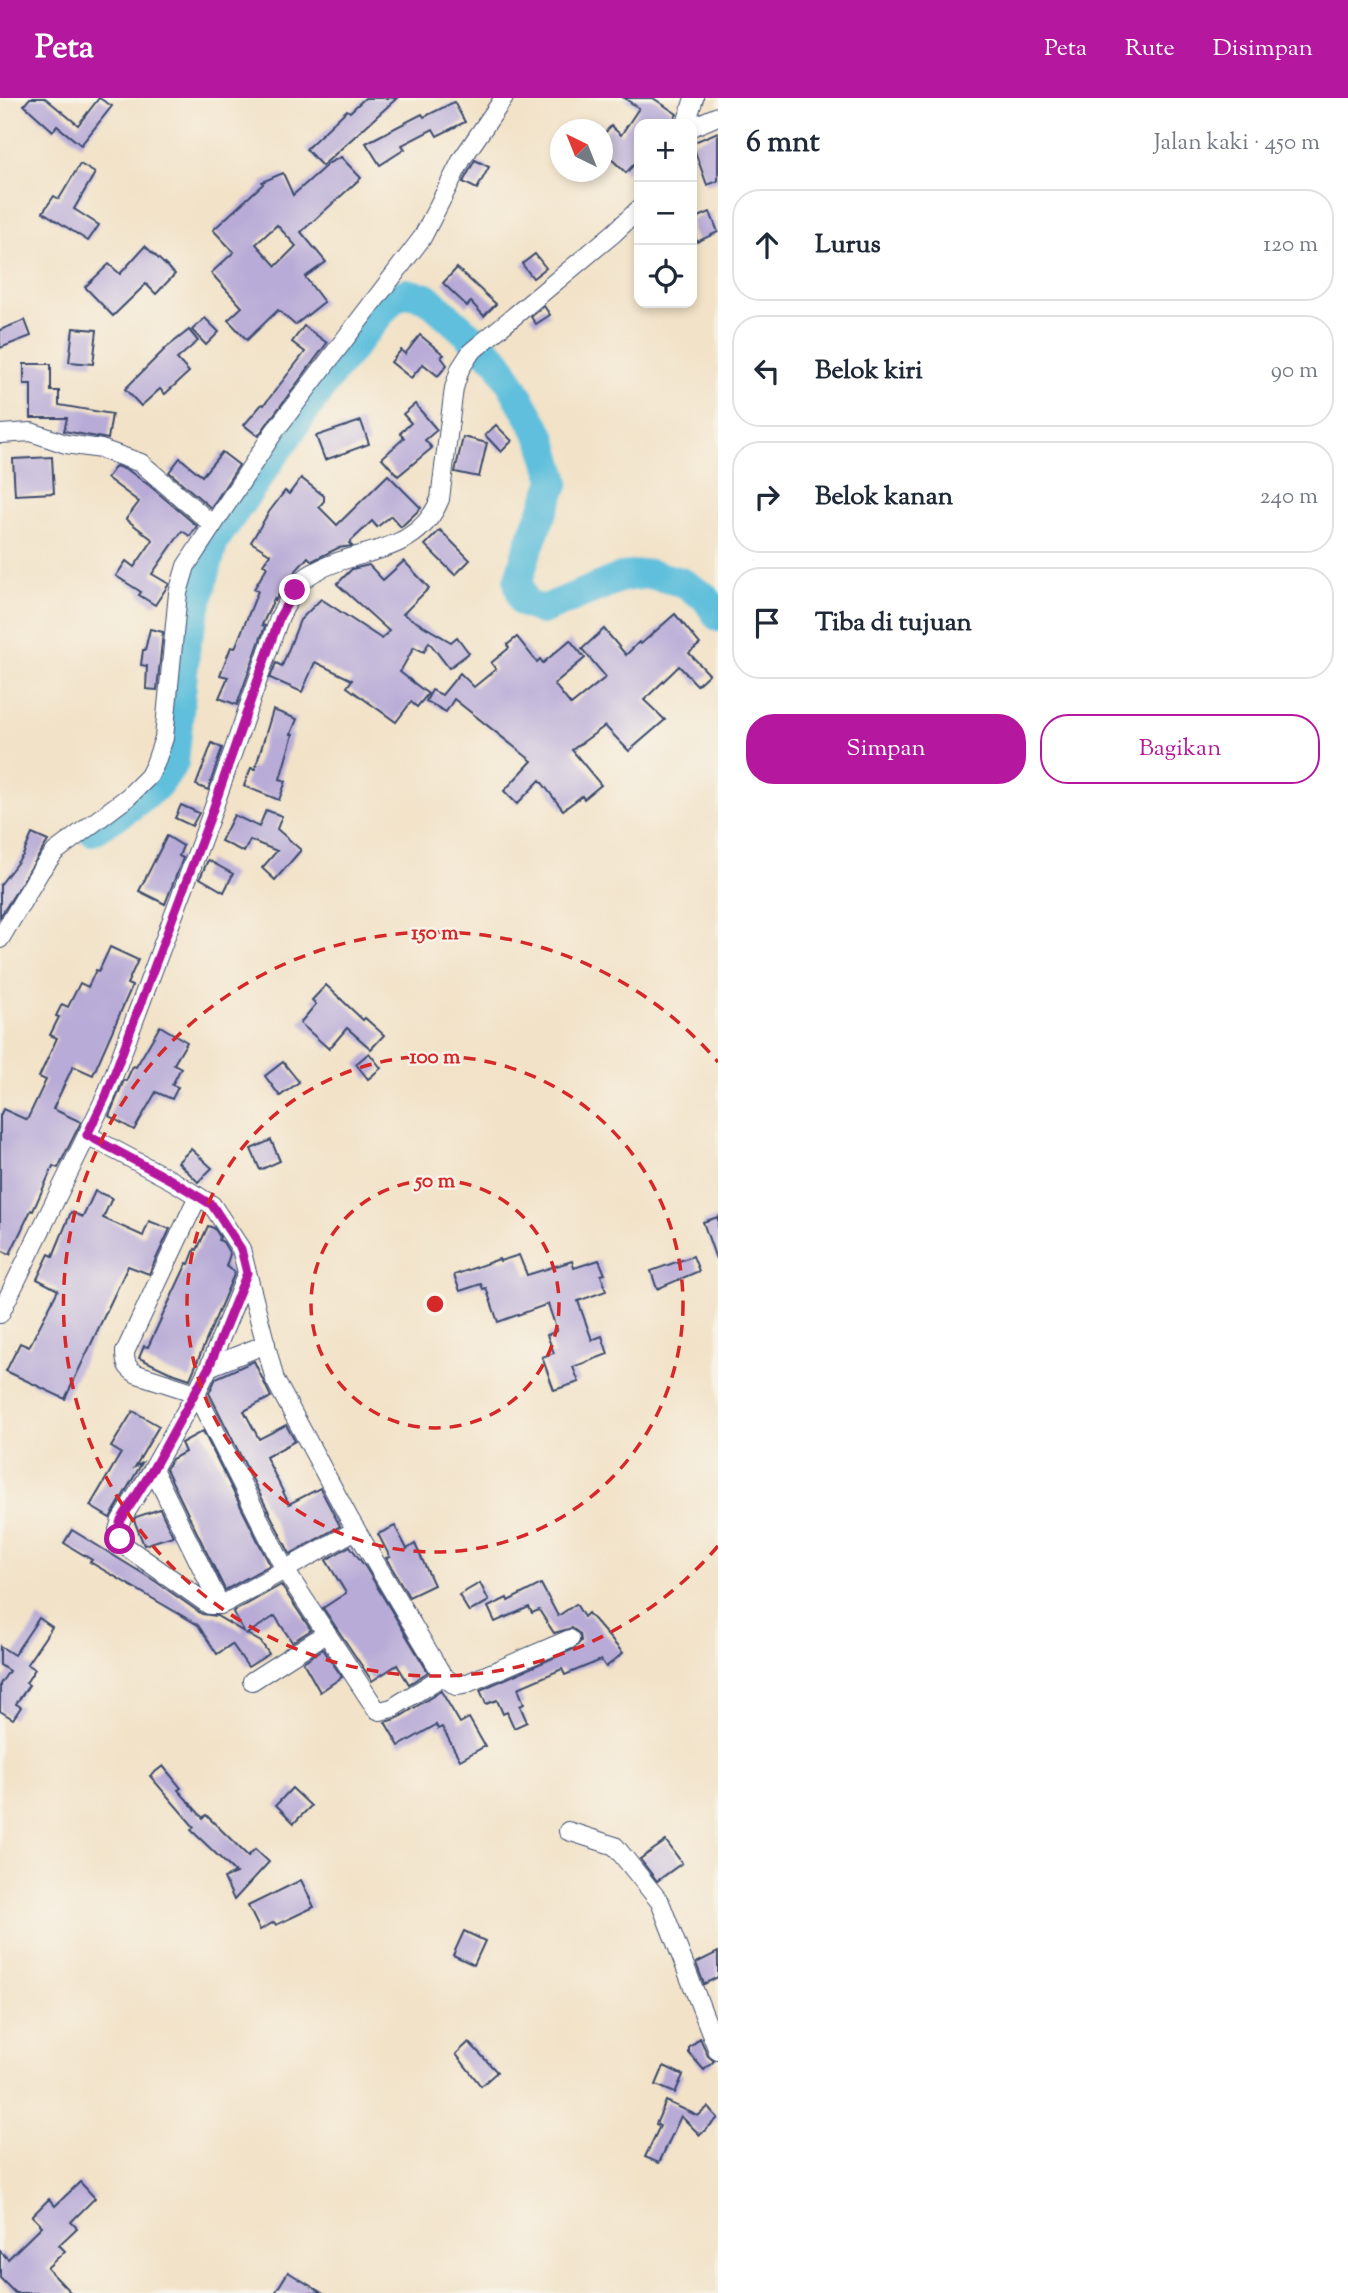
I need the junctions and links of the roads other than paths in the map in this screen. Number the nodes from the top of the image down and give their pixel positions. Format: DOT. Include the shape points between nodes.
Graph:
graph roads {
  1 [pos="504,98"];
  2 [pos="694,98"];
  3 [pos="718,116"];
  4 [pos="688,119"];
  5 [pos="697,125"];
  6 [pos="634,213"];
  7 [pos="0,434"];
  8 [pos="213,525"];
  9 [pos="0,939"];
  10 [pos="87,1135"];
  11 [pos="198,1196"];
  12 [pos="247,1273"];
  13 [pos="0,1314"];
  14 [pos="266,1344"];
  15 [pos="209,1367"];
  16 [pos="196,1393"];
  17 [pos="153,1469"];
  18 [pos="356,1530"];
  19 [pos="285,1570"];
  20 [pos="220,1605"];
  21 [pos="327,1633"];
  22 [pos="570,1639"];
  23 [pos="443,1676"];
  24 [pos="252,1681"];
  25 [pos="568,1831"];
  26 [pos="718,2051"];
  1 -- 8 [label="street" via="461,159 422,238 274,432"];
  2 -- 4 [label="street"];
  3 -- 5 [label="street"];
  6 -- 10 [label="street" via="471,352 453,388 440,499 433,515 415,534 395,545 324,568 306,577 295,590 280,616 210,818 106,1096"];
  7 -- 8 [label="street" via="31,432 141,463"];
  8 -- 9 [label="street" via="186,566 178,593 164,738 149,776 55,852"];
  10 -- 11 [label="street"];
  10 -- 13 [label="street"];
  11 -- 12 [label="street" via="212,1205 241,1249"];
  11 -- 16 [label="street" via="125,1352 125,1362 136,1374"];
  12 -- 14 [label="street"];
  12 -- 15 [label="street"];
  14 -- 15 [label="street"];
  14 -- 18 [label="street" via="275,1380"];
  15 -- 16 [label="street"];
  16 -- 17 [label="street"];
  16 -- 19 [label="street"];
  17 -- 20 [label="street"];
  17 -- 20 [label="street" via="121,1520 120,1539 209,1605"];
  18 -- 19 [label="street"];
  18 -- 23 [label="street"];
  19 -- 20 [label="street"];
  19 -- 21 [label="street"];
  21 -- 23 [label="street" via="380,1711"];
  21 -- 24 [label="street"];
  22 -- 23 [label="street" via="463,1685"];
  25 -- 26 [label="street" via="615,1846 660,1902"];
}
